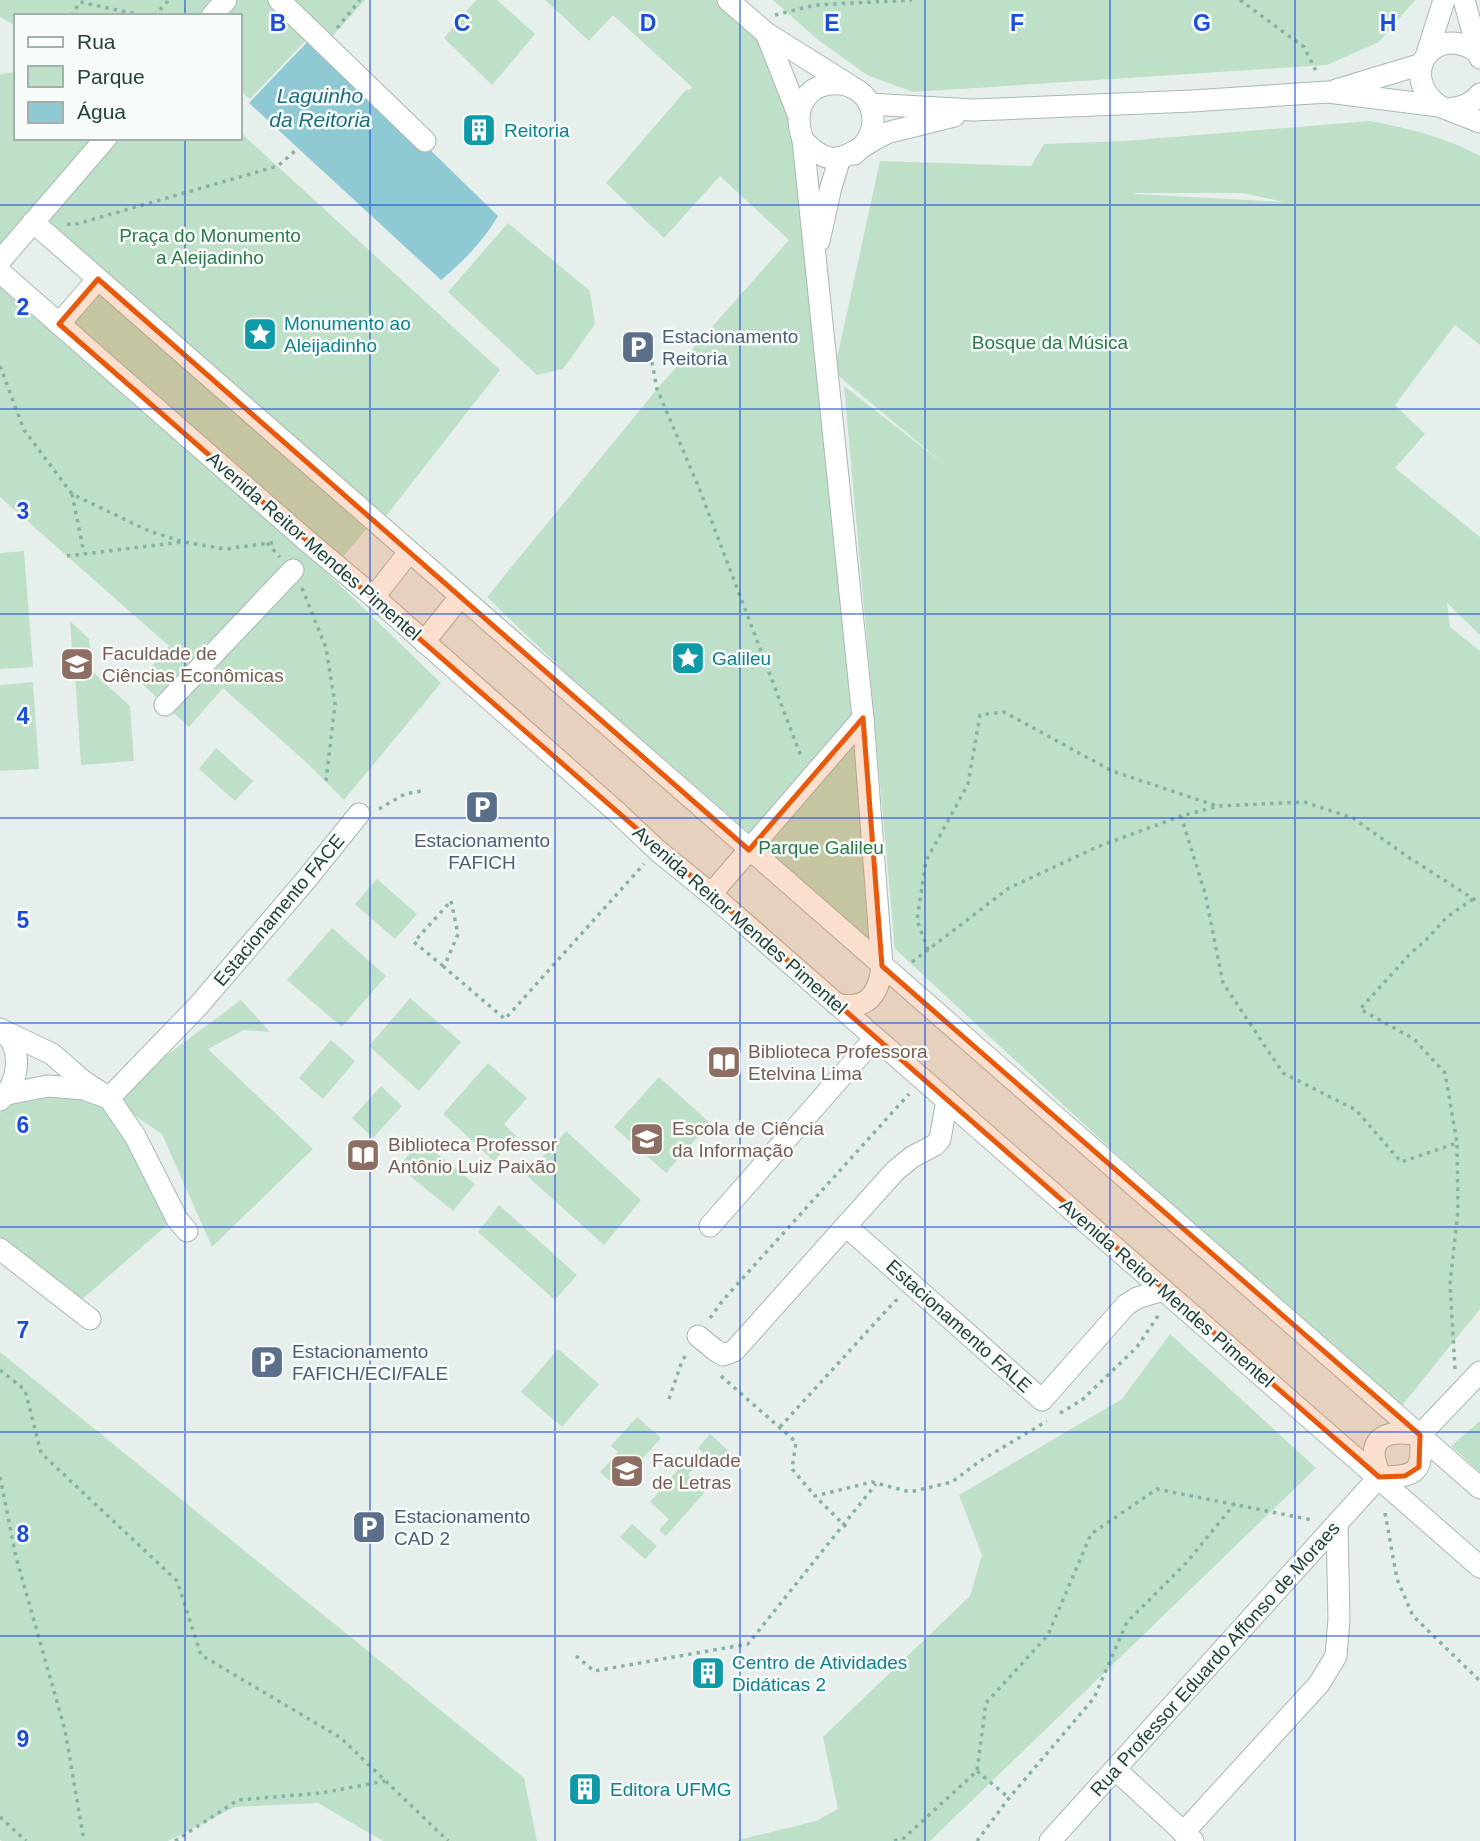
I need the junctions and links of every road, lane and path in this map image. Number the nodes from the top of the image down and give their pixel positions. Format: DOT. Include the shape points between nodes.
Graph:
graph roads {
  1 [pos="169,0"];
  2 [pos="226,0"];
  3 [pos="278,0"];
  4 [pos="360,0"];
  5 [pos="728,0"];
  6 [pos="912,0"];
  7 [pos="1240,0"];
  8 [pos="1444,0"];
  9 [pos="1464,0"];
  10 [pos="72,14"];
  11 [pos="136,14"];
  12 [pos="156,14"];
  13 [pos="214,14"];
  14 [pos="759,27"];
  15 [pos="325,43"];
  16 [pos="1479,56"];
  17 [pos="1425,59"];
  18 [pos="851,86"];
  19 [pos="1328,92"];
  20 [pos="1480,94"];
  21 [pos="869,104"];
  22 [pos="1444,107"];
  23 [pos="973,110"];
  24 [pos="798,114"];
  25 [pos="1480,122"];
  26 [pos="104,140"];
  27 [pos="803,140"];
  28 [pos="425,141"];
  29 [pos="297,149"];
  30 [pos="847,156"];
  31 [pos="33,222"];
  32 [pos="0,261"];
  33 [pos="816,268"];
  34 [pos="0,272"];
  35 [pos="98,279"];
  36 [pos="59,324"];
  37 [pos="652,362"];
  38 [pos="0,366"];
  39 [pos="72,494"];
  40 [pos="306,540"];
  41 [pos="184,542"];
  42 [pos="267,543"];
  43 [pos="409,552"];
  44 [pos="84,553"];
  45 [pos="67,555"];
  46 [pos="293,570"];
  47 [pos="374,597"];
  48 [pos="460,597"];
  49 [pos="424,642"];
  50 [pos="165,705"];
  51 [pos="863,718"];
  52 [pos="810,780"];
  53 [pos="326,781"];
  54 [pos="421,791"];
  55 [pos="1219,807"];
  56 [pos="359,814"];
  57 [pos="1181,816"];
  58 [pos="657,850"];
  59 [pos="749,850"];
  60 [pos="711,894"];
  61 [pos="1473,899"];
  62 [pos="1480,903"];
  63 [pos="928,950"];
  64 [pos="443,967"];
  65 [pos="888,971"];
  66 [pos="836,1004"];
  67 [pos="2,1030"];
  68 [pos="875,1038"];
  69 [pos="922,1080"];
  70 [pos="3,1097"];
  71 [pos="109,1098"];
  72 [pos="947,1100"];
  73 [pos="1457,1143"];
  74 [pos="710,1226"];
  75 [pos="846,1226"];
  76 [pos="187,1231"];
  77 [pos="0,1248"];
  78 [pos="1167,1293"];
  79 [pos="906,1299"];
  80 [pos="723,1300"];
  81 [pos="90,1319"];
  82 [pos="698,1336"];
  83 [pos="0,1370"];
  84 [pos="1480,1372"];
  85 [pos="726,1381"];
  86 [pos="1456,1399"];
  87 [pos="1059,1413"];
  88 [pos="1048,1420"];
  89 [pos="780,1427"];
  90 [pos="1420,1435"];
  91 [pos="0,1477"];
  92 [pos="1379,1477"];
  93 [pos="876,1484"];
  94 [pos="1480,1488"];
  95 [pos="816,1496"];
  96 [pos="1235,1503"];
  97 [pos="1337,1525"];
  98 [pos="845,1526"];
  99 [pos="1480,1567"];
  100 [pos="576,1656"];
  101 [pos="1480,1681"];
  102 [pos="1115,1769"];
  103 [pos="977,1771"];
  104 [pos="384,1781"];
  105 [pos="1009,1798"];
  106 [pos="0,1817"];
  107 [pos="1188,1837"];
  108 [pos="26,1841"];
  109 [pos="84,1841"];
  110 [pos="175,1841"];
  111 [pos="448,1841"];
  112 [pos="894,1841"];
  113 [pos="977,1841"];
  114 [pos="1050,1841"];
  1 -- 12 [label="path"];
  2 -- 13 [label="street"];
  3 -- 15 [label="street"];
  4 -- 15 [label="path"];
  5 -- 14 [label="street"];
  6 -- 14 [label="path" via="815,5"];
  7 -- 19 [label="path" via="1304,47"];
  8 -- 17 [label="street"];
  9 -- 16 [label="street"];
  10 -- 11 [label="path" via="80,2"];
  14 -- 18 [label="street"];
  14 -- 24 [label="street"];
  15 -- 28 [label="street"];
  16 -- 17 [label="street" via="1467,45 1451,42 1437,46"];
  17 -- 19 [label="street"];
  17 -- 22 [label="street" via="1419,75 1423,89 1429,99"];
  18 -- 21 [label="street"];
  18 -- 24 [label="street" via="838,83 812,91"];
  19 -- 22 [label="street"];
  19 -- 23 [label="street"];
  20 -- 22 [label="street" via="1460,108"];
  21 -- 23 [label="street"];
  21 -- 30 [label="street" via="873,125 869,137 863,147"];
  22 -- 25 [label="street"];
  23 -- 30 [label="street" via="885,134"];
  24 -- 27 [label="street"];
  26 -- 31 [label="street"];
  27 -- 30 [label="street" via="826,157"];
  27 -- 33 [label="street"];
  29 -- 31 [label="path" via="278,166 73,225"];
  30 -- 33 [label="street" via="831,187"];
  31 -- 32 [label="street"];
  31 -- 35 [label="street"];
  33 -- 51 [label="street"];
  34 -- 36 [label="street, Avenida Reitor Mendes Pimentel"];
  35 -- 36 [label="street"];
  35 -- 43 [label="street"];
  36 -- 40 [label="street, Avenida Reitor Mendes Pimentel"];
  37 -- 52 [label="path" via="657,389"];
  38 -- 39 [label="path" via="24,430"];
  39 -- 41 [label="path" via="149,531"];
  39 -- 44 [label="path"];
  40 -- 42 [label="path"];
  40 -- 47 [label="street, Avenida Reitor Mendes Pimentel"];
  41 -- 42 [label="path" via="225,549"];
  41 -- 44 [label="path"];
  42 -- 46 [label="path"];
  43 -- 47 [label="street"];
  43 -- 48 [label="street"];
  44 -- 45 [label="path"];
  46 -- 50 [label="street"];
  46 -- 53 [label="path" via="326,648 335,704"];
  47 -- 49 [label="street, Avenida Reitor Mendes Pimentel"];
  48 -- 49 [label="street"];
  48 -- 59 [label="street"];
  49 -- 58 [label="street, Avenida Reitor Mendes Pimentel"];
  51 -- 52 [label="street"];
  51 -- 65 [label="street"];
  52 -- 59 [label="street"];
  54 -- 56 [label="path"];
  55 -- 57 [label="path"];
  55 -- 61 [label="path" via="1304,802 1353,818"];
  55 -- 63 [label="path" via="1112,771 1004,712 980,715 968,784 926,861 917,920"];
  56 -- 71 [label="street, Estacionamento FACE" via="199,1005"];
  57 -- 63 [label="path" via="1097,847 1009,888"];
  57 -- 73 [label="path" via="1205,893 1223,983 1283,1073 1356,1110 1401,1161"];
  58 -- 60 [label="street, Avenida Reitor Mendes Pimentel"];
  58 -- 64 [label="path" via="505,1019"];
  59 -- 60 [label="street"];
  59 -- 65 [label="street"];
  60 -- 66 [label="street, Avenida Reitor Mendes Pimentel"];
  61 -- 62 [label="path"];
  61 -- 73 [label="path" via="1447,917 1360,1009 1414,1039 1446,1073"];
  63 -- 65 [label="path"];
  64 -- 64 [label="path" via="458,934 451,901 414,942"];
  65 -- 66 [label="street" via="863,1004"];
  65 -- 90 [label="street"];
  66 -- 68 [label="street, Avenida Reitor Mendes Pimentel"];
  67 -- 70 [label="street" via="17,1057 13,1083"];
  67 -- 71 [label="street" via="51,1054"];
  68 -- 69 [label="street, Avenida Reitor Mendes Pimentel"];
  68 -- 74 [label="street"];
  69 -- 72 [label="street, Avenida Reitor Mendes Pimentel"];
  69 -- 80 [label="path"];
  70 -- 71 [label="street" via="48,1086 84,1089"];
  71 -- 76 [label="street"];
  72 -- 75 [label="street" via="940,1139 895,1171"];
  72 -- 78 [label="street, Avenida Reitor Mendes Pimentel"];
  73 -- 86 [label="path" via="1458,1210 1450,1284"];
  75 -- 78 [label="street, Estacionamento FALE" via="1042,1400 1126,1305 1137,1298"];
  75 -- 82 [label="street" via="734,1351 723,1355"];
  77 -- 81 [label="street"];
  78 -- 87 [label="path" via="1137,1347 1082,1400"];
  78 -- 92 [label="street, Avenida Reitor Mendes Pimentel"];
  79 -- 89 [label="path" via="895,1301"];
  83 -- 104 [label="path" via="25,1390 41,1454 177,1581 201,1655 341,1738"];
  84 -- 86 [label="street"];
  85 -- 89 [label="path"];
  86 -- 90 [label="street"];
  88 -- 93 [label="path" via="953,1482 910,1492"];
  89 -- 95 [label="path" via="796,1442 792,1469"];
  90 -- 92 [label="street" via="1419,1467 1405,1476"];
  90 -- 92 [label="street" via="1390,1433 1381,1439 1374,1454"];
  90 -- 94 [label="street"];
  91 -- 109 [label="path" via="16,1557 65,1730"];
  92 -- 97 [label="street, Rua Professor Eduardo Affonso de Moraes"];
  92 -- 99 [label="street, Avenida Reitor Mendes Pimentel"];
  92 -- 101 [label="path" via="1397,1579 1413,1616"];
  93 -- 95 [label="path"];
  93 -- 98 [label="path"];
  95 -- 98 [label="path"];
  96 -- 97 [label="path"];
  96 -- 103 [label="path" via="1157,1489 1091,1534 1048,1635 986,1703"];
  96 -- 105 [label="path" via="1187,1562 1127,1622 1094,1698"];
  97 -- 102 [label="street, Rua Professor Eduardo Affonso de Moraes"];
  97 -- 107 [label="street" via="1336,1656 1319,1684"];
  98 -- 100 [label="path" via="748,1644 594,1671"];
  102 -- 107 [label="street"];
  102 -- 114 [label="street, Rua Professor Eduardo Affonso de Moraes"];
  103 -- 105 [label="path"];
  103 -- 112 [label="path" via="904,1838"];
  104 -- 110 [label="path" via="238,1801"];
  104 -- 111 [label="path"];
  105 -- 113 [label="path"];
  106 -- 108 [label="path"];
}
